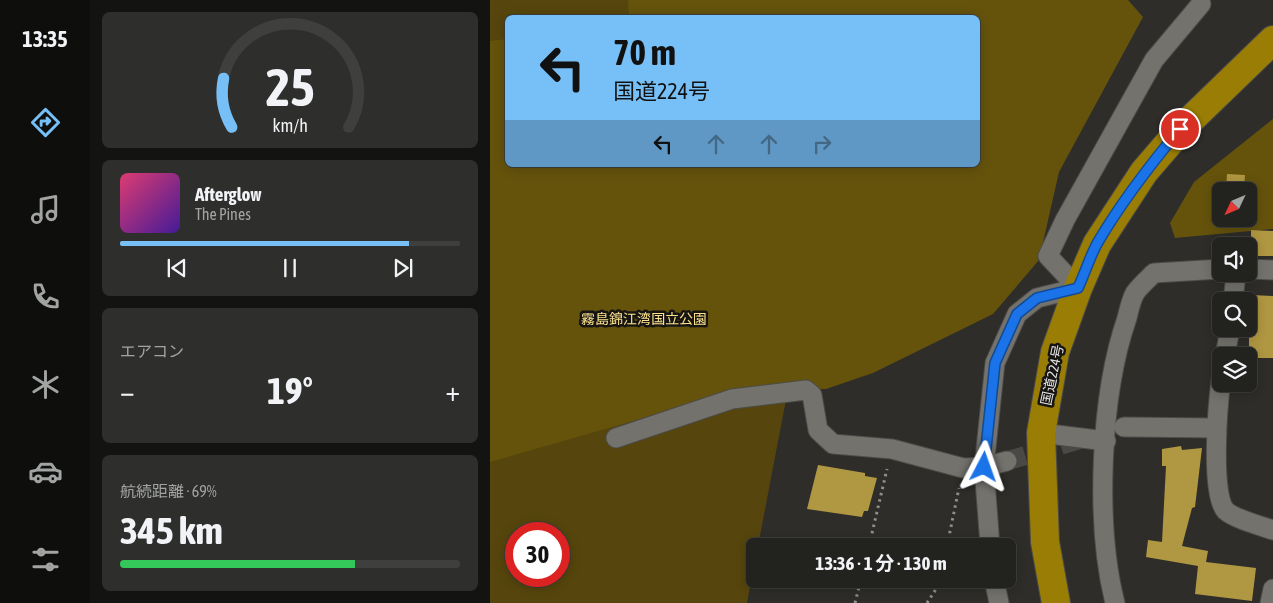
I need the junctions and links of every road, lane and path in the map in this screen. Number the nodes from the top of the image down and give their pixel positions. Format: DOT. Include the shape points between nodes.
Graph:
graph roads {
  1 [pos="1200,4"];
  2 [pos="1273,40"];
  3 [pos="1257,269"];
  4 [pos="1212,270"];
  5 [pos="1273,270"];
  6 [pos="1078,288"];
  7 [pos="1220,392"];
  8 [pos="1124,427"];
  9 [pos="1216,428"];
  10 [pos="1041,433"];
  11 [pos="616,438"];
  12 [pos="1106,441"];
  13 [pos="892,449"];
  14 [pos="1007,460"];
  15 [pos="984,467"];
  16 [pos="963,468"];
  17 [pos="1273,530"];
  18 [pos="870,538"];
  19 [pos="949,538"];
  20 [pos="989,538"];
  21 [pos="859,588"];
  22 [pos="937,588"];
  23 [pos="996,588"];
  24 [pos="1273,589"];
  25 [pos="855,603"];
  26 [pos="927,603"];
  27 [pos="999,603"];
  28 [pos="1056,603"];
  29 [pos="1115,603"];
  30 [pos="1270,603"];
  1 -- 6 [label="street" via="1154,60 1048,256"];
  2 -- 6 [label="highway, 国道224号" via="1180,129 1144,172 1098,244"];
  3 -- 5 [label="street"];
  4 -- 12 [label="street" via="1154,274 1135,293 1112,377"];
  6 -- 10 [label="highway, 国道224号" via="1055,352"];
  6 -- 15 [label="street" via="1037,298 1017,314 995,363"];
  7 -- 9 [label="street"];
  8 -- 9 [label="street"];
  9 -- 17 [label="street" via="1219,497 1226,511"];
  10 -- 12 [label="street"];
  10 -- 28 [label="highway, 国道224号" via="1045,542"];
  11 -- 13 [label="street" via="732,399 806,390 812,395 818,430 833,444"];
  12 -- 29 [label="street" via="1103,531"];
  13 -- 16 [label="street"];
  13 -- 18 [label="path"];
  14 -- 15 [label="street"];
  15 -- 16 [label="street"];
  15 -- 20 [label="street"];
  16 -- 19 [label="path"];
  21 -- 25 [label="path"];
  22 -- 26 [label="path"];
  23 -- 27 [label="street"];
  24 -- 30 [label="street"];
}
